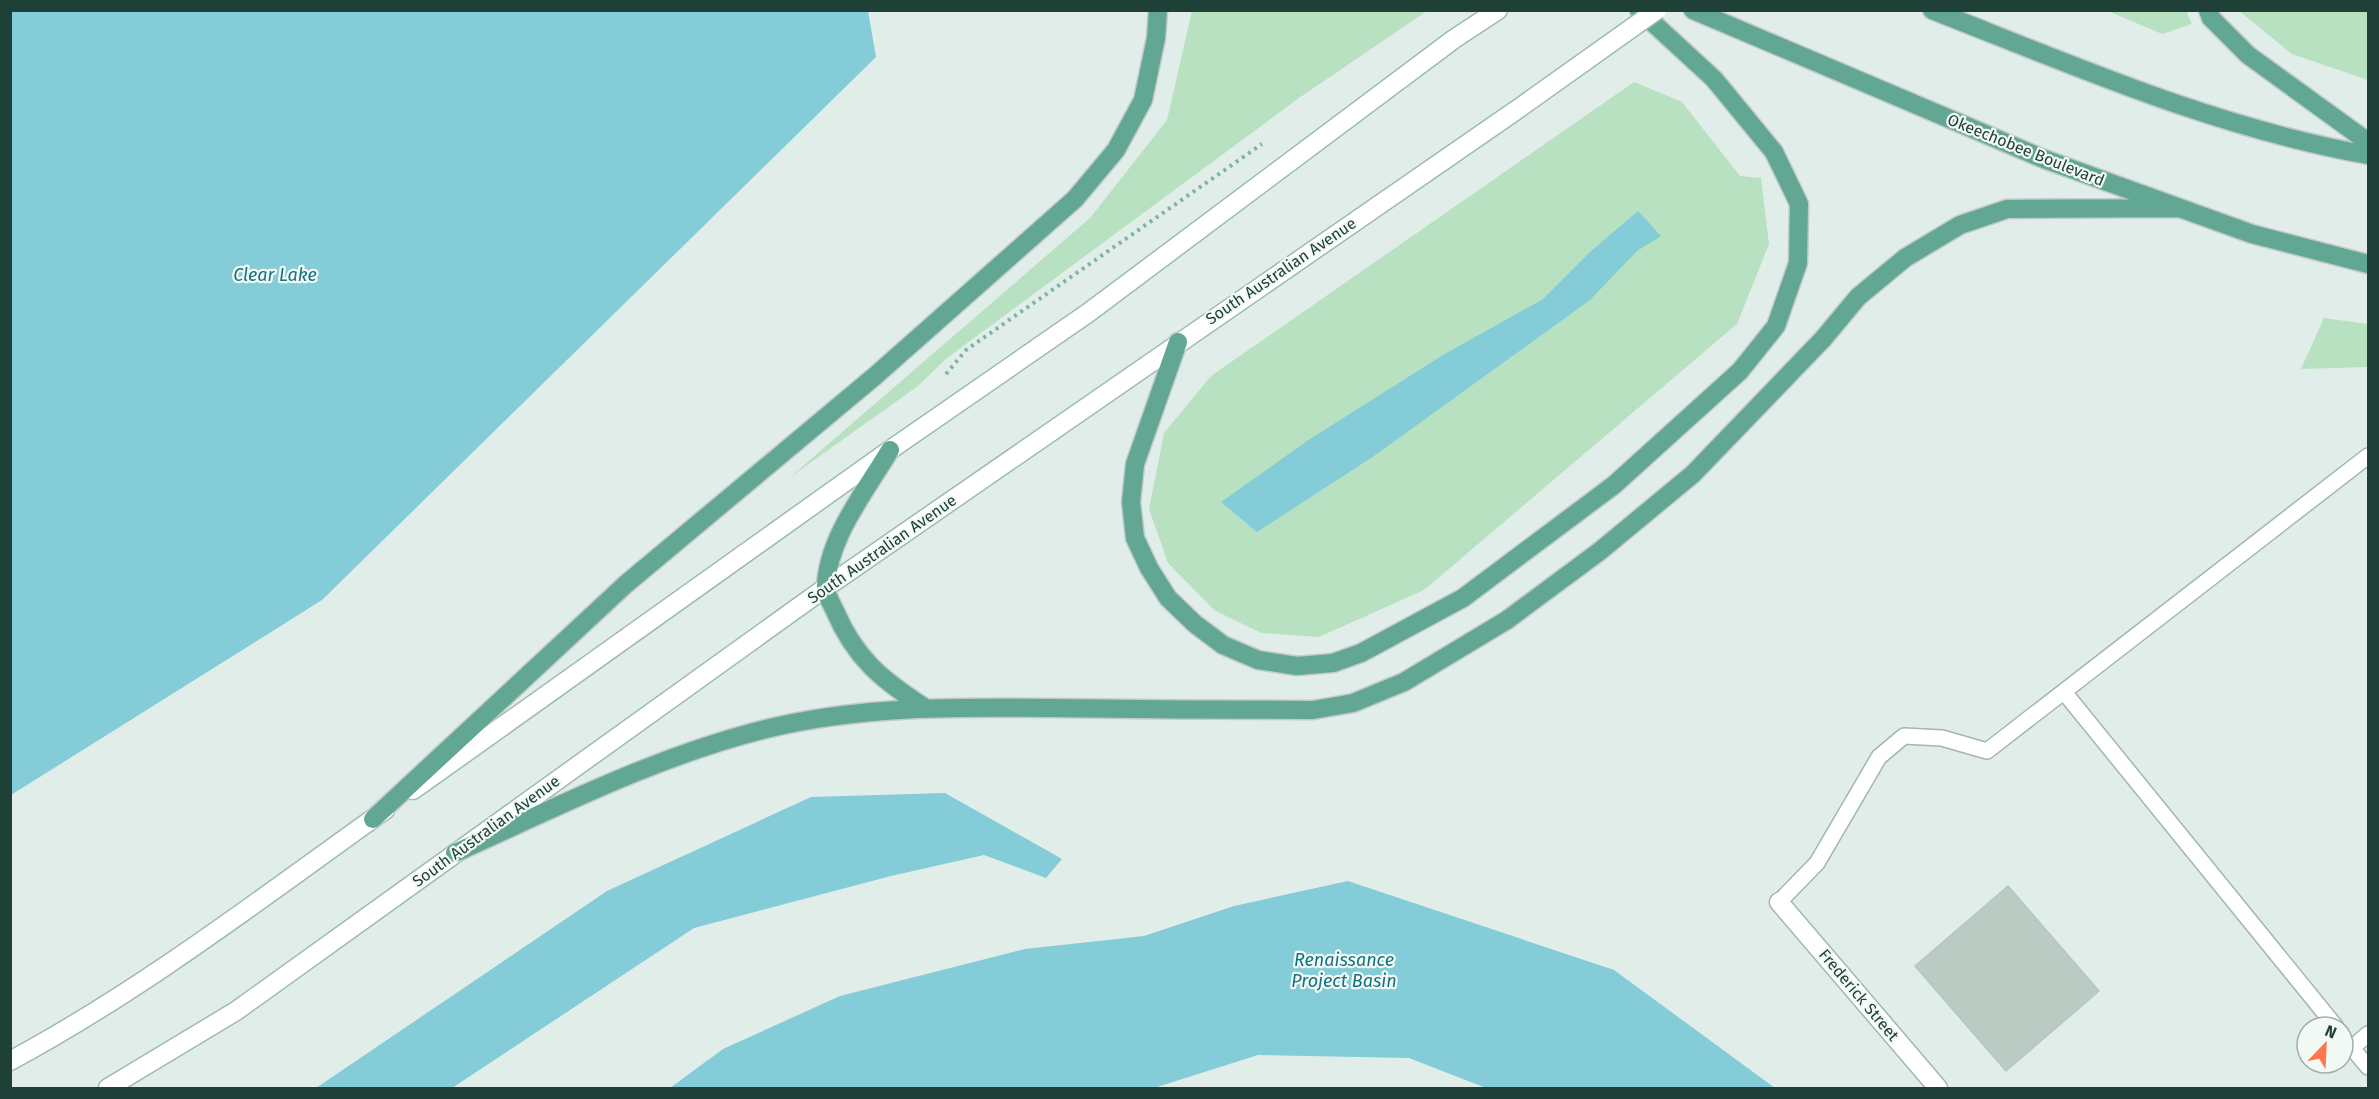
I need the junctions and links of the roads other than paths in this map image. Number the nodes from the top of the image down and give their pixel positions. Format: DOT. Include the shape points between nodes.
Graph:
graph roads {
  1 [pos="1158,10"];
  2 [pos="1498,10"];
  3 [pos="1639,10"];
  4 [pos="1657,10"];
  5 [pos="1693,10"];
  6 [pos="1932,10"];
  7 [pos="2208,10"];
  8 [pos="2368,142"];
  9 [pos="2368,155"];
  10 [pos="2180,208"];
  11 [pos="2368,264"];
  12 [pos="1178,342"];
  13 [pos="890,450"];
  14 [pos="2368,456"];
  15 [pos="825,588"];
  16 [pos="2064,692"];
  17 [pos="924,707"];
  18 [pos="373,819"];
  19 [pos="455,853"];
  20 [pos="1779,902"];
  21 [pos="2326,1015"];
  22 [pos="2355,1050"];
  23 [pos="10,1061"];
  24 [pos="2368,1066"];
  25 [pos="108,1089"];
  26 [pos="1938,1089"];
  1 -- 18 [label="main road" via="1143,100 1116,150 1075,199 875,376 626,584"];
  2 -- 13 [label="main road" via="1088,313"];
  3 -- 12 [label="main road" via="1714,78 1774,152 1799,204 1798,263 1776,326 1740,371 1614,485 1464,598 1361,653 1333,663 1298,666 1258,660 1223,645 1195,624 1168,598 1149,568 1135,538 1131,502 1135,464"];
  4 -- 12 [label="main road, South Australian Avenue, bridge"];
  5 -- 10 [label="main road, Okeechobee Boulevard" via="2044,159"];
  6 -- 9 [label="main road" via="2196,112 2261,132"];
  7 -- 8 [label="main road" via="2211,18 2248,55"];
  10 -- 11 [label="main road, Okeechobee Boulevard" via="2252,234"];
  10 -- 17 [label="main road" via="2007,209 1951,230 1905,258 1858,297 1823,339 1693,474 1600,551 1507,620 1404,682 1353,703 1313,710"];
  12 -- 15 [label="main road, South Australian Avenue"];
  13 -- 15 [label="main road" via="841,532"];
  13 -- 18 [label="main road"];
  14 -- 16 [label="lane"];
  15 -- 17 [label="main road" via="847,638 865,661 888,685"];
  15 -- 19 [label="main road, South Australian Avenue"];
  16 -- 20 [label="lane" via="1986,751 1942,738 1904,736 1879,757 1817,863"];
  16 -- 21 [label="lane"];
  17 -- 19 [label="main road" via="767,729 687,752"];
  18 -- 23 [label="main road" via="225,925 50,1040"];
  19 -- 25 [label="main road, South Australian Avenue" via="236,1011"];
  20 -- 26 [label="main road, Frederick Street"];
  22 -- 24 [label="lane"];
}
